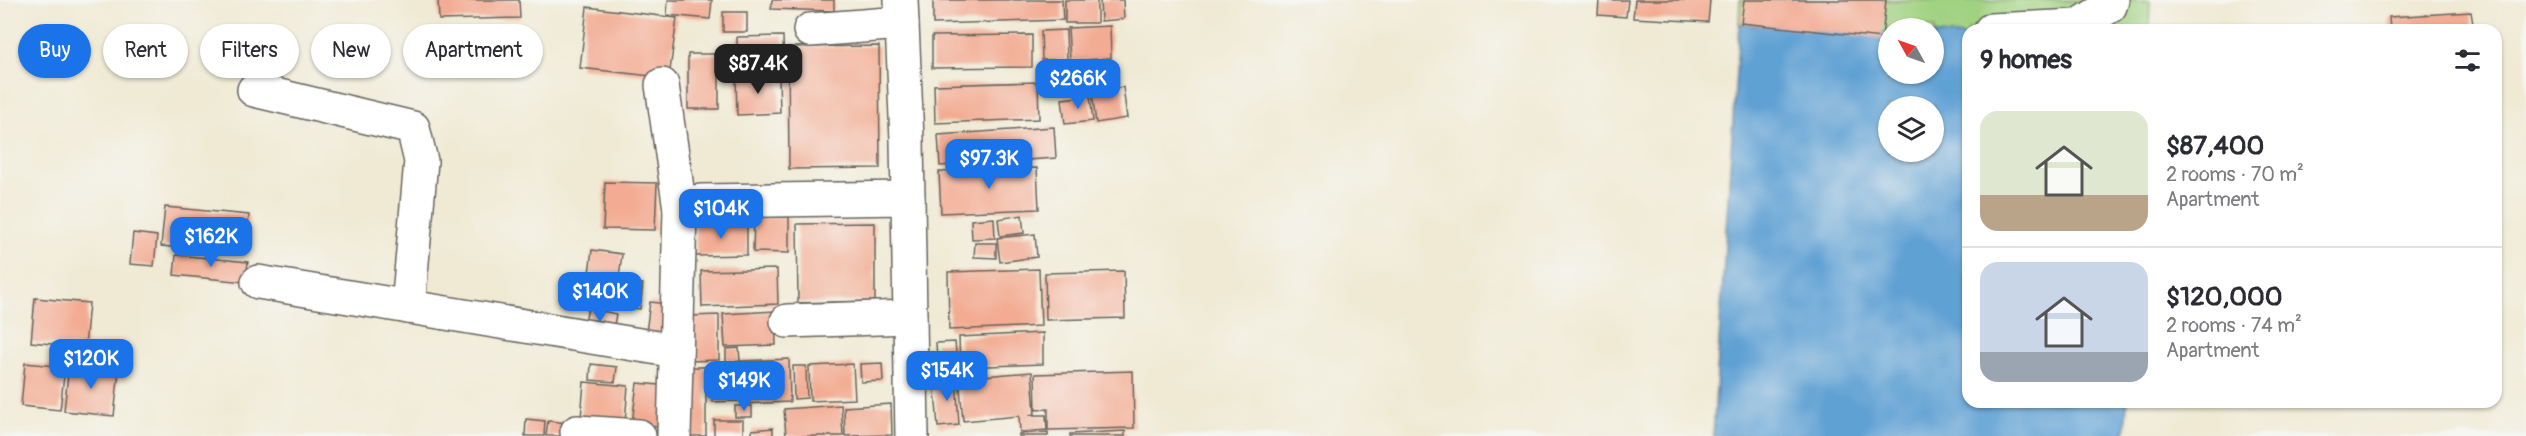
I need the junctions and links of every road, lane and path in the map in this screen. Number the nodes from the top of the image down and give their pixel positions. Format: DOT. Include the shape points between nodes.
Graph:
graph roads {
  1 [pos="2112,0"];
  2 [pos="902,11"];
  3 [pos="2081,24"];
  4 [pos="810,30"];
  5 [pos="662,85"];
  6 [pos="254,90"];
  7 [pos="908,198"];
  8 [pos="680,209"];
  9 [pos="258,282"];
  10 [pos="408,307"];
  11 [pos="910,317"];
  12 [pos="788,321"];
  13 [pos="676,351"];
  14 [pos="577,432"];
  15 [pos="639,436"];
  16 [pos="674,436"];
  17 [pos="912,436"];
  1 -- 3 [label="street" via="2110,6"];
  2 -- 4 [label="street"];
  2 -- 7 [label="street"];
  5 -- 8 [label="street"];
  6 -- 10 [label="street" via="413,128 421,160"];
  7 -- 8 [label="street" via="700,201 688,202"];
  7 -- 11 [label="street"];
  8 -- 13 [label="street"];
  9 -- 10 [label="street"];
  10 -- 13 [label="street"];
  11 -- 12 [label="street"];
  11 -- 17 [label="street"];
  13 -- 16 [label="street"];
  14 -- 15 [label="street"];
}
